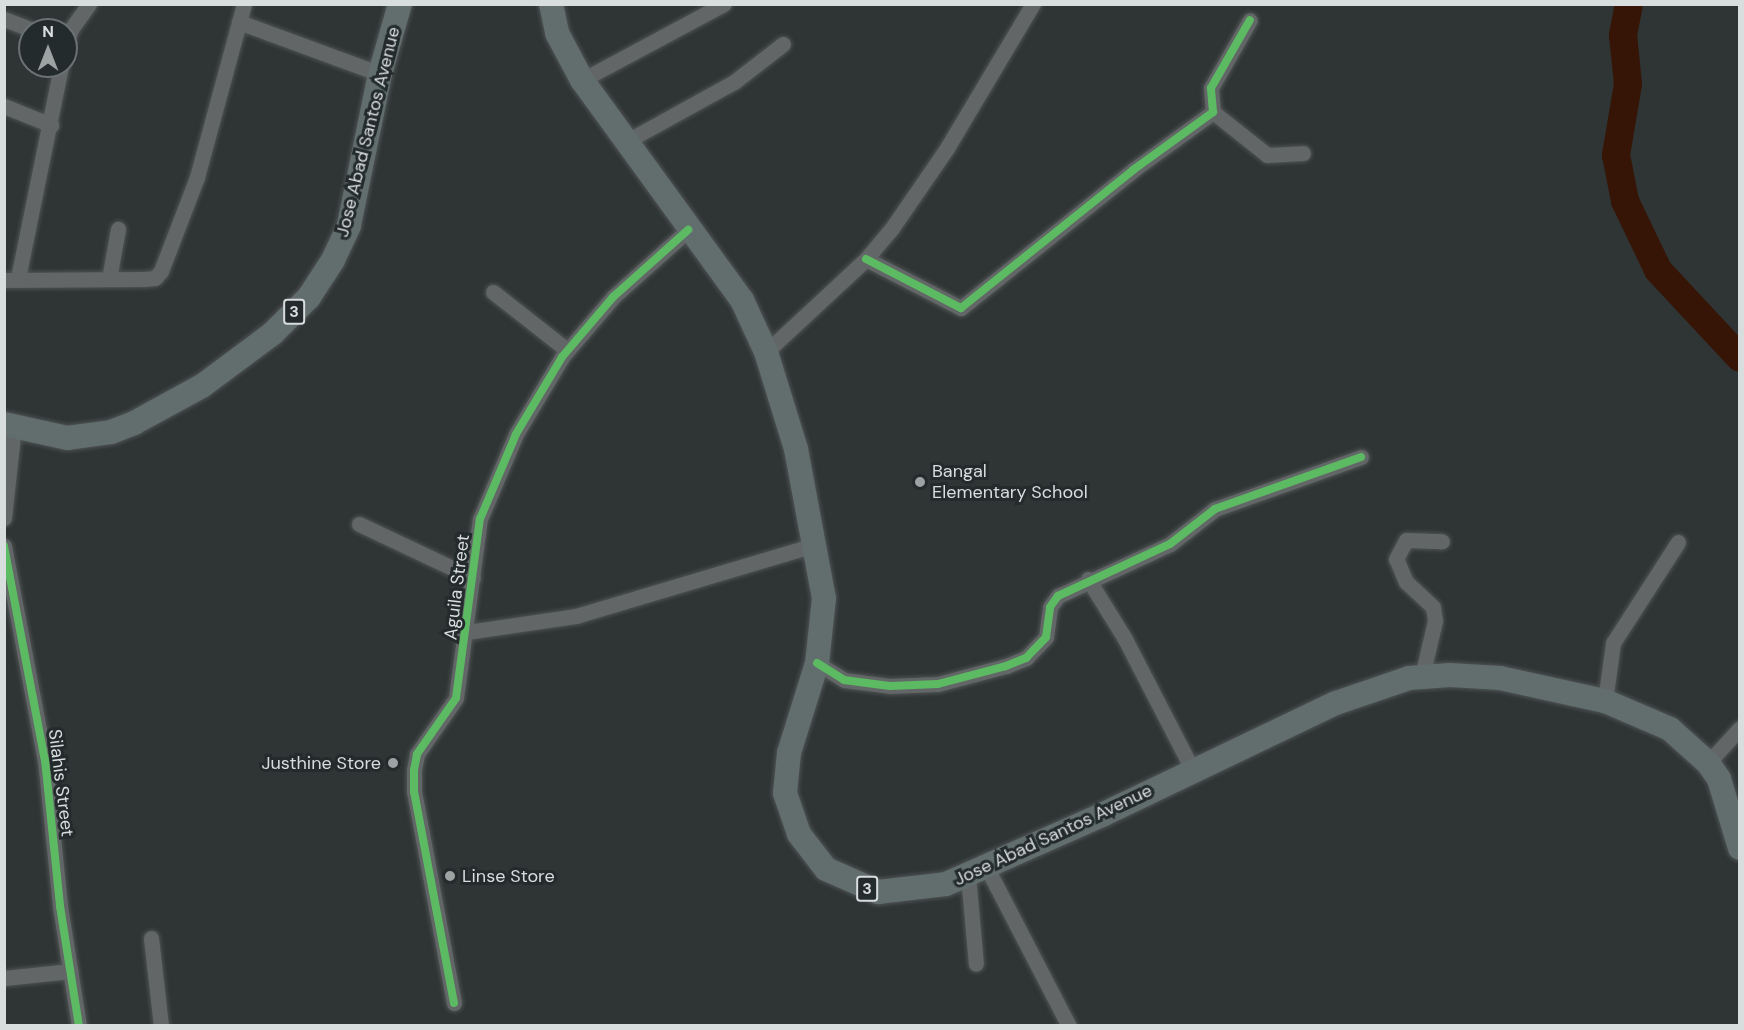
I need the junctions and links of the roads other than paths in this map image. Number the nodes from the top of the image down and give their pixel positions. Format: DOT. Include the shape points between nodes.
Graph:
graph roads {
  1 [pos="89,4"];
  2 [pos="244,4"];
  3 [pos="400,4"];
  4 [pos="551,4"];
  5 [pos="724,4"];
  6 [pos="1034,4"];
  7 [pos="78,18"];
  8 [pos="4,19"];
  9 [pos="1251,20"];
  10 [pos="239,22"];
  11 [pos="18,24"];
  12 [pos="783,44"];
  13 [pos="380,74"];
  14 [pos="59,78"];
  15 [pos="582,80"];
  16 [pos="4,106"];
  17 [pos="1213,112"];
  18 [pos="51,125"];
  19 [pos="627,141"];
  20 [pos="1303,153"];
  21 [pos="118,229"];
  22 [pos="688,230"];
  23 [pos="867,259"];
  24 [pos="11,279"];
  25 [pos="109,279"];
  26 [pos="492,292"];
  27 [pos="567,350"];
  28 [pos="766,352"];
  29 [pos="9,425"];
  30 [pos="1361,457"];
  31 [pos="4,518"];
  32 [pos="359,524"];
  33 [pos="1442,542"];
  34 [pos="1678,542"];
  35 [pos="817,544"];
  36 [pos="4,546"];
  37 [pos="473,578"];
  38 [pos="1088,579"];
  39 [pos="467,632"];
  40 [pos="817,663"];
  41 [pos="1422,676"];
  42 [pos="1605,701"];
  43 [pos="1740,728"];
  44 [pos="1708,763"];
  45 [pos="1192,771"];
  46 [pos="1740,848"];
  47 [pos="978,871"];
  48 [pos="151,938"];
  49 [pos="975,964"];
  50 [pos="70,971"];
  51 [pos="4,978"];
  52 [pos="454,1003"];
  53 [pos="79,1026"];
  54 [pos="161,1026"];
  55 [pos="1069,1026"];
  1 -- 7 [label="street"];
  2 -- 10 [label="street"];
  3 -- 13 [label="highway, Jose Abad Santos Avenue / 3"];
  4 -- 15 [label="highway, Jose Abad Santos Avenue / 3" via="557,33"];
  5 -- 15 [label="street"];
  6 -- 23 [label="street" via="915,198"];
  8 -- 11 [label="street"];
  9 -- 17 [label="street" via="1212,88"];
  10 -- 13 [label="street"];
  10 -- 25 [label="street" via="197,177 161,271 155,278"];
  12 -- 19 [label="street" via="734,82"];
  13 -- 29 [label="highway, Jose Abad Santos Avenue / 3" via="349,225 333,260 309,297 273,333 202,386 111,432 68,438"];
  14 -- 18 [label="street"];
  15 -- 19 [label="highway, Jose Abad Santos Avenue / 3"];
  16 -- 18 [label="street"];
  17 -- 20 [label="street" via="1267,155"];
  17 -- 23 [label="street" via="1124,176 961,308"];
  18 -- 24 [label="street"];
  19 -- 22 [label="highway, Jose Abad Santos Avenue / 3"];
  21 -- 25 [label="street"];
  22 -- 27 [label="street, Aguila Street" via="613,297"];
  22 -- 28 [label="highway, Jose Abad Santos Avenue / 3" via="742,300"];
  23 -- 28 [label="street"];
  24 -- 25 [label="street"];
  26 -- 27 [label="street"];
  27 -- 37 [label="street, Aguila Street" via="496,474 480,519"];
  28 -- 35 [label="highway, Jose Abad Santos Avenue / 3" via="796,449"];
  29 -- 31 [label="street"];
  30 -- 38 [label="street" via="1215,509 1170,544"];
  32 -- 37 [label="street"];
  33 -- 41 [label="street" via="1406,540 1396,559 1401,574 1428,598 1434,614"];
  34 -- 42 [label="street" via="1613,643"];
  35 -- 39 [label="street" via="576,616"];
  35 -- 40 [label="highway, Jose Abad Santos Avenue / 3" via="824,598"];
  36 -- 50 [label="street, Silahis Street" via="45,760"];
  37 -- 39 [label="street, Aguila Street"];
  38 -- 40 [label="street" via="1052,602 1049,626 1038,648 1026,658 981,675 938,684 881,685 844,680"];
  38 -- 45 [label="street" via="1125,639"];
  39 -- 52 [label="street, Aguila Street" via="456,698 425,740 414,770 414,792"];
  40 -- 47 [label="highway, Jose Abad Santos Avenue / 3" via="785,774 792,819 813,855 840,878 878,892 932,888"];
  41 -- 42 [label="highway, Jose Abad Santos Avenue / 3" via="1500,678"];
  41 -- 45 [label="highway, Jose Abad Santos Avenue / 3" via="1392,682 1336,703"];
  42 -- 44 [label="highway, Jose Abad Santos Avenue / 3" via="1670,729"];
  43 -- 44 [label="street"];
  44 -- 46 [label="highway, Jose Abad Santos Avenue / 3" via="1724,793"];
  45 -- 47 [label="highway, Jose Abad Santos Avenue / 3"];
  47 -- 49 [label="street"];
  47 -- 55 [label="street"];
  48 -- 54 [label="street"];
  50 -- 51 [label="street"];
  50 -- 53 [label="street, Silahis Street"];
}
